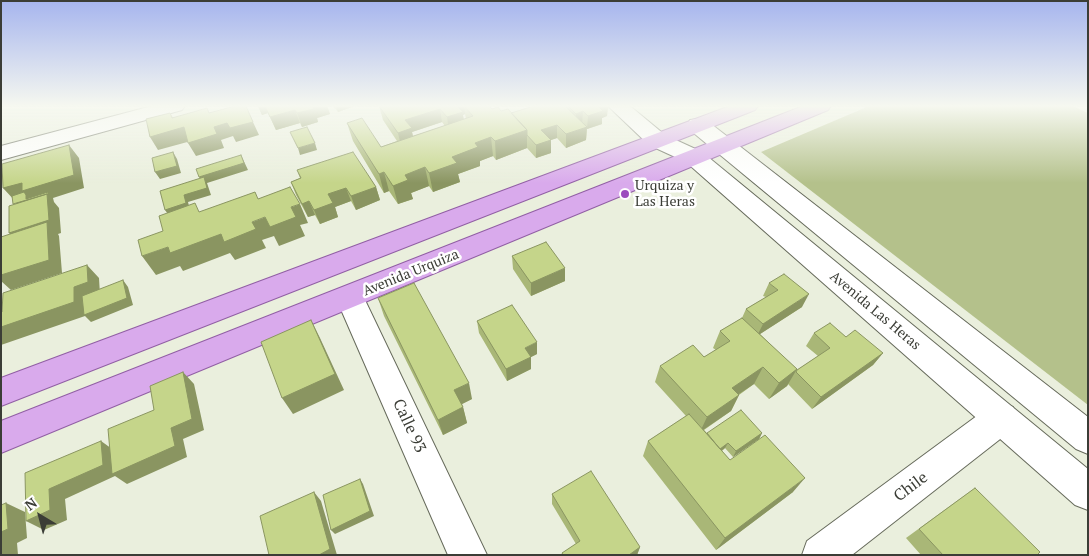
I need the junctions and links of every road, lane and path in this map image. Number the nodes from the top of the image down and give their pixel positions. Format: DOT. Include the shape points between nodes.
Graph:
graph roads {
  1 [pos="79,132"];
  2 [pos="648,132"];
  3 [pos="678,132"];
  4 [pos="708,132"];
  5 [pos="756,132"];
  6 [pos="657,140"];
  7 [pos="724,145"];
  8 [pos="1,153"];
  9 [pos="694,156"];
  10 [pos="350,298"];
  11 [pos="1,392"];
  12 [pos="1001,418"];
  13 [pos="1,437"];
  14 [pos="1088,438"];
  15 [pos="1088,492"];
  16 [pos="468,555"];
  17 [pos="821,555"];
  1 -- 8 [label="main road"];
  2 -- 6 [label="main road, Avenida Las Heras"];
  3 -- 6 [label="main road"];
  4 -- 7 [label="main road"];
  5 -- 7 [label="main road, Avenida Urquiza"];
  6 -- 9 [label="main road, Avenida Las Heras"];
  6 -- 11 [label="main road"];
  7 -- 9 [label="main road, Avenida Urquiza"];
  7 -- 14 [label="main road"];
  9 -- 10 [label="main road, Avenida Urquiza"];
  9 -- 12 [label="main road, Avenida Las Heras"];
  10 -- 13 [label="main road, Avenida Urquiza"];
  10 -- 16 [label="main road, Calle 93"];
  12 -- 15 [label="main road, Avenida Las Heras"];
  12 -- 17 [label="main road, Chile"];
}
